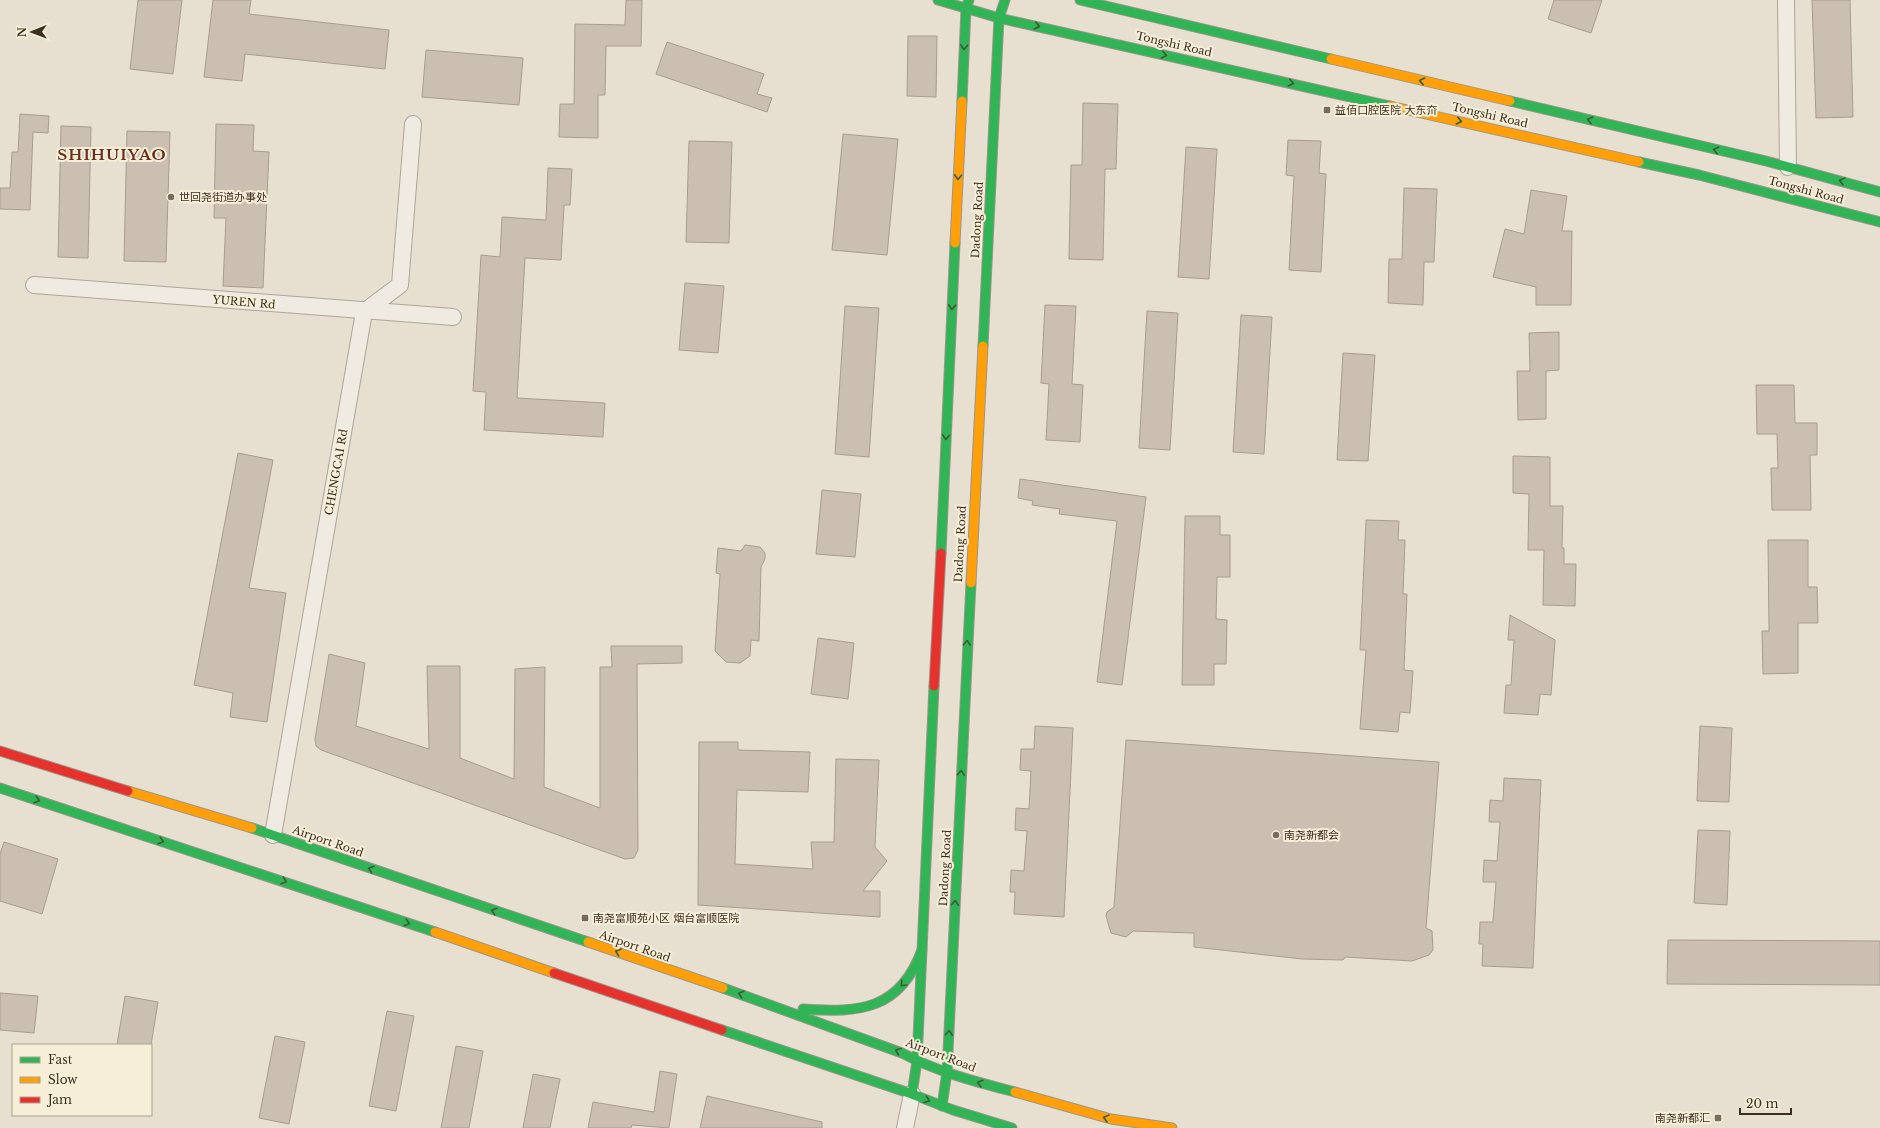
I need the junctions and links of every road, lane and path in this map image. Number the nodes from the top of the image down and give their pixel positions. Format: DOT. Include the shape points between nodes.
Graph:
graph roads {
  1 [pos="938,0"];
  2 [pos="1004,0"];
  3 [pos="1080,0"];
  4 [pos="1786,0"];
  5 [pos="967,4"];
  6 [pos="999,18"];
  7 [pos="413,124"];
  8 [pos="1788,167"];
  9 [pos="1880,192"];
  10 [pos="1880,222"];
  11 [pos="34,285"];
  12 [pos="364,312"];
  13 [pos="453,317"];
  14 [pos="0,751"];
  15 [pos="0,788"];
  16 [pos="273,835"];
  17 [pos="922,950"];
  18 [pos="778,1007"];
  19 [pos="917,1061"];
  20 [pos="947,1072"];
  21 [pos="912,1094"];
  22 [pos="942,1106"];
  23 [pos="905,1128"];
  24 [pos="1012,1128"];
  25 [pos="1172,1128"];
  1 -- 5 [label="main road"];
  2 -- 6 [label="main road, Dadong Road"];
  8 -- 3 [label="main road, Tongshi Road, one-way"];
  4 -- 8 [label="street"];
  5 -- 6 [label="main road, Tongshi Road"];
  5 -- 17 [label="main road, Dadong Road, one-way"];
  6 -- 10 [label="main road, Tongshi Road, one-way" via="1699,175"];
  20 -- 6 [label="main road, Dadong Road, one-way"];
  7 -- 12 [label="street" via="400,285"];
  9 -- 8 [label="main road, Tongshi Road, one-way"];
  11 -- 12 [label="street, YUREN Rd"];
  12 -- 13 [label="street, YUREN Rd"];
  12 -- 16 [label="street, CHENGCAI Rd"];
  14 -- 16 [label="main road, Airport Road"];
  15 -- 21 [label="main road, one-way" via="270,876"];
  18 -- 16 [label="main road, Airport Road, one-way"];
  17 -- 18 [label="main road, one-way" via="911,975 894,994 873,1006 852,1010"];
  17 -- 19 [label="main road, Dadong Road"];
  19 -- 18 [label="main road, Airport Road, one-way" via="902,1053"];
  19 -- 20 [label="main road, Airport Road"];
  19 -- 21 [label="main road, Dadong Road"];
  20 -- 22 [label="main road, Dadong Road"];
  25 -- 20 [label="main road, Airport Road, one-way" via="1111,1119"];
  21 -- 22 [label="main road, one-way"];
  21 -- 23 [label="street"];
  22 -- 24 [label="main road"];
}
